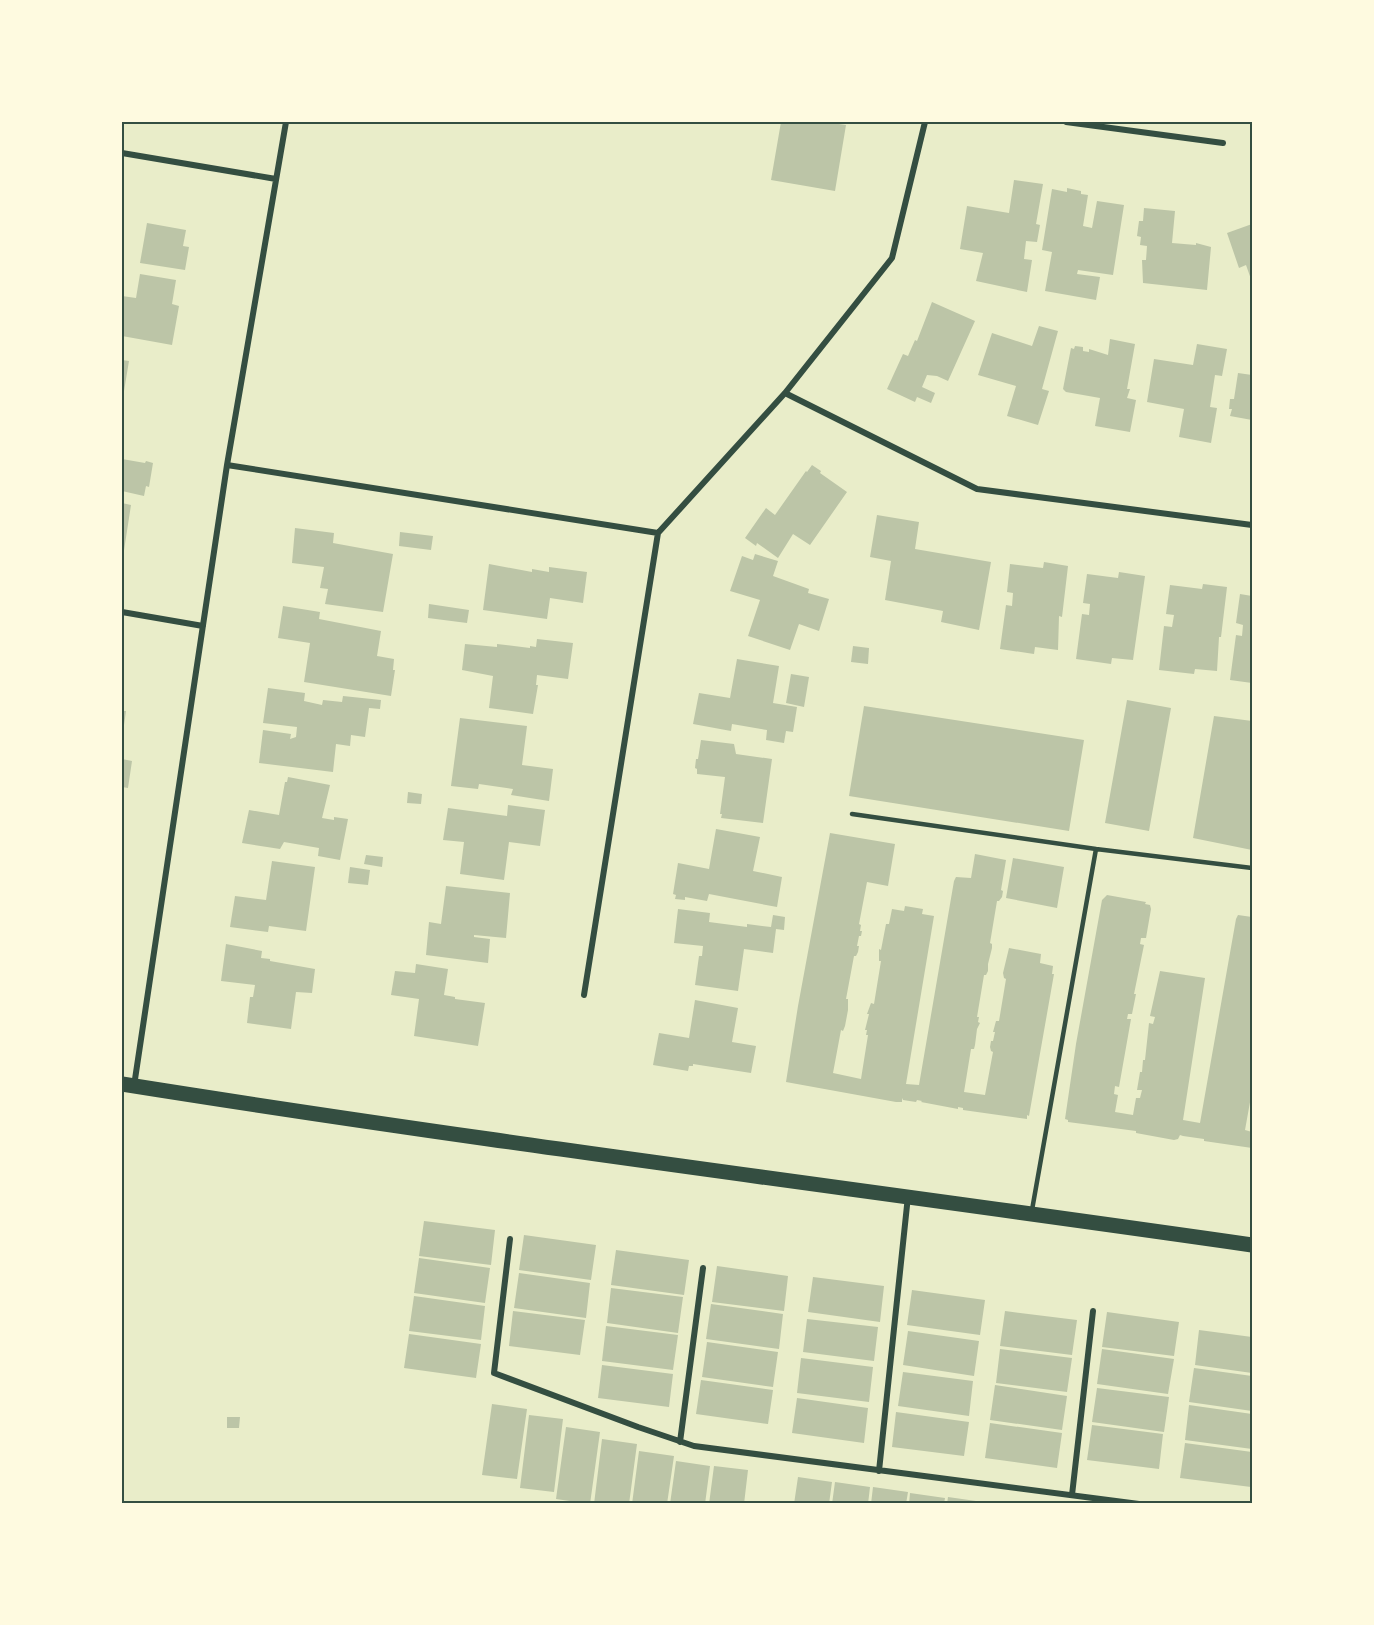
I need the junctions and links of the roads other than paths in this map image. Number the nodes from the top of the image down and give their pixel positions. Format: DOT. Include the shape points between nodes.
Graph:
graph roads {
  1 [pos="286,122"];
  2 [pos="925,122"];
  3 [pos="1066,122"];
  4 [pos="1223,143"];
  5 [pos="122,153"];
  6 [pos="276,179"];
  7 [pos="785,393"];
  8 [pos="227,465"];
  9 [pos="1252,525"];
  10 [pos="658,533"];
  11 [pos="122,612"];
  12 [pos="203,626"];
  13 [pos="852,814"];
  14 [pos="1096,849"];
  15 [pos="1252,868"];
  16 [pos="584,995"];
  17 [pos="128,1085"];
  18 [pos="908,1196"];
  19 [pos="1032,1213"];
  20 [pos="510,1239"];
  21 [pos="1252,1245"];
  22 [pos="703,1268"];
  23 [pos="1093,1311"];
  24 [pos="680,1442"];
  25 [pos="879,1471"];
  26 [pos="1072,1495"];
  27 [pos="1139,1503"];
  1 -- 6 [label="street"];
  2 -- 7 [label="street" via="892,258"];
  3 -- 4 [label="street"];
  5 -- 6 [label="street"];
  6 -- 8 [label="street"];
  7 -- 9 [label="street" via="977,489"];
  7 -- 10 [label="street"];
  8 -- 10 [label="street"];
  8 -- 12 [label="street"];
  10 -- 16 [label="street"];
  11 -- 12 [label="street"];
  12 -- 17 [label="street"];
  13 -- 14 [label="lane"];
  14 -- 15 [label="lane"];
  14 -- 19 [label="lane"];
  17 -- 18 [label="main road" via="412,1130"];
  18 -- 19 [label="main road"];
  18 -- 25 [label="street"];
  19 -- 21 [label="main road"];
  20 -- 24 [label="street" via="494,1373"];
  22 -- 24 [label="street"];
  23 -- 26 [label="street"];
  24 -- 25 [label="street"];
  25 -- 26 [label="street"];
  26 -- 27 [label="street"];
}
